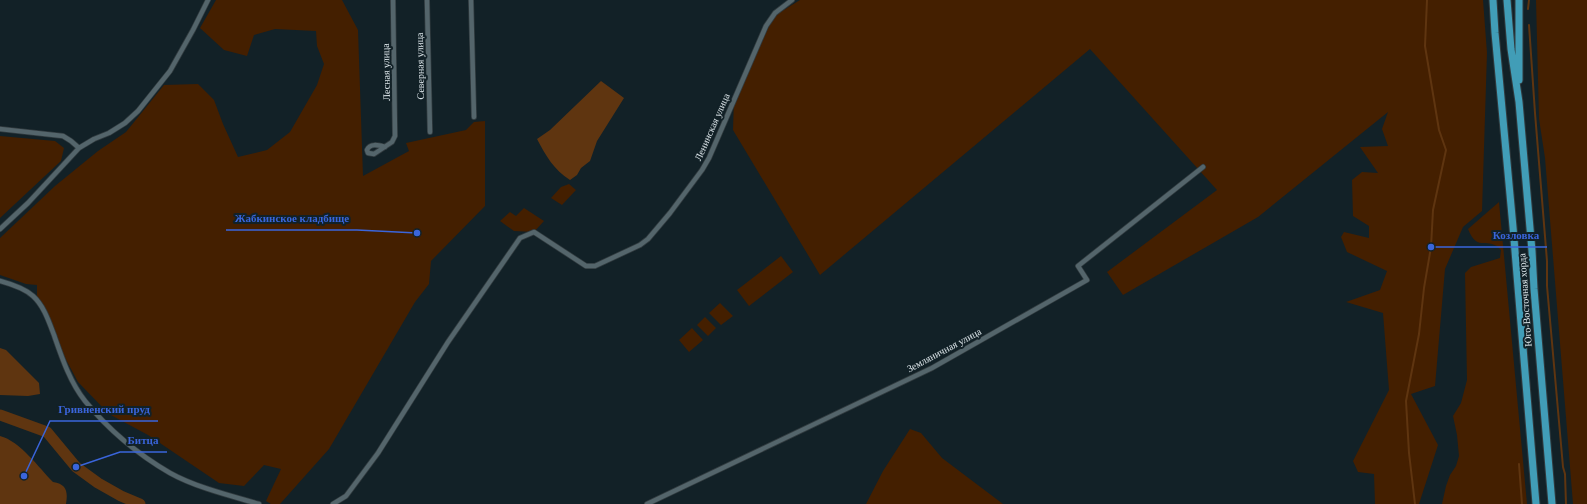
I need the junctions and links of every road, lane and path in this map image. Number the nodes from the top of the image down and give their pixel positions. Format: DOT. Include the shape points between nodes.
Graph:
graph roads {
  1 [pos="208,0"];
  2 [pos="393,0"];
  3 [pos="427,0"];
  4 [pos="471,0"];
  5 [pos="792,0"];
  6 [pos="1493,0"];
  7 [pos="1507,0"];
  8 [pos="1518,0"];
  9 [pos="1519,102"];
  10 [pos="474,117"];
  11 [pos="0,129"];
  12 [pos="430,132"];
  13 [pos="385,147"];
  14 [pos="80,148"];
  15 [pos="1203,167"];
  16 [pos="0,229"];
  17 [pos="0,281"];
  18 [pos="258,504"];
  19 [pos="333,504"];
  20 [pos="647,504"];
  21 [pos="1536,504"];
  22 [pos="1552,504"];
  1 -- 14 [label="street" via="170,71 138,110 125,123"];
  2 -- 13 [label="street, Лесная улица" via="396,136"];
  3 -- 12 [label="street, Северная улица"];
  4 -- 10 [label="street"];
  5 -- 19 [label="street, Ленинская улица" via="775,13 766,26 702,170 648,239 595,266 586,266 534,232 520,238 448,342 378,453 346,496"];
  6 -- 21 [label="main road, Юго-Восточная хорда"];
  7 -- 9 [label="main road, Юго-Восточная хорда"];
  8 -- 9 [label="main road"];
  9 -- 22 [label="main road, Юго-Восточная хорда"];
  11 -- 14 [label="street" via="63,136"];
  14 -- 16 [label="street"];
  15 -- 20 [label="street, Земляничная улица" via="1078,266 1088,280 932,368"];
  17 -- 18 [label="street" via="23,289 40,304 68,372 84,400 106,424 140,453 171,473"];
}
